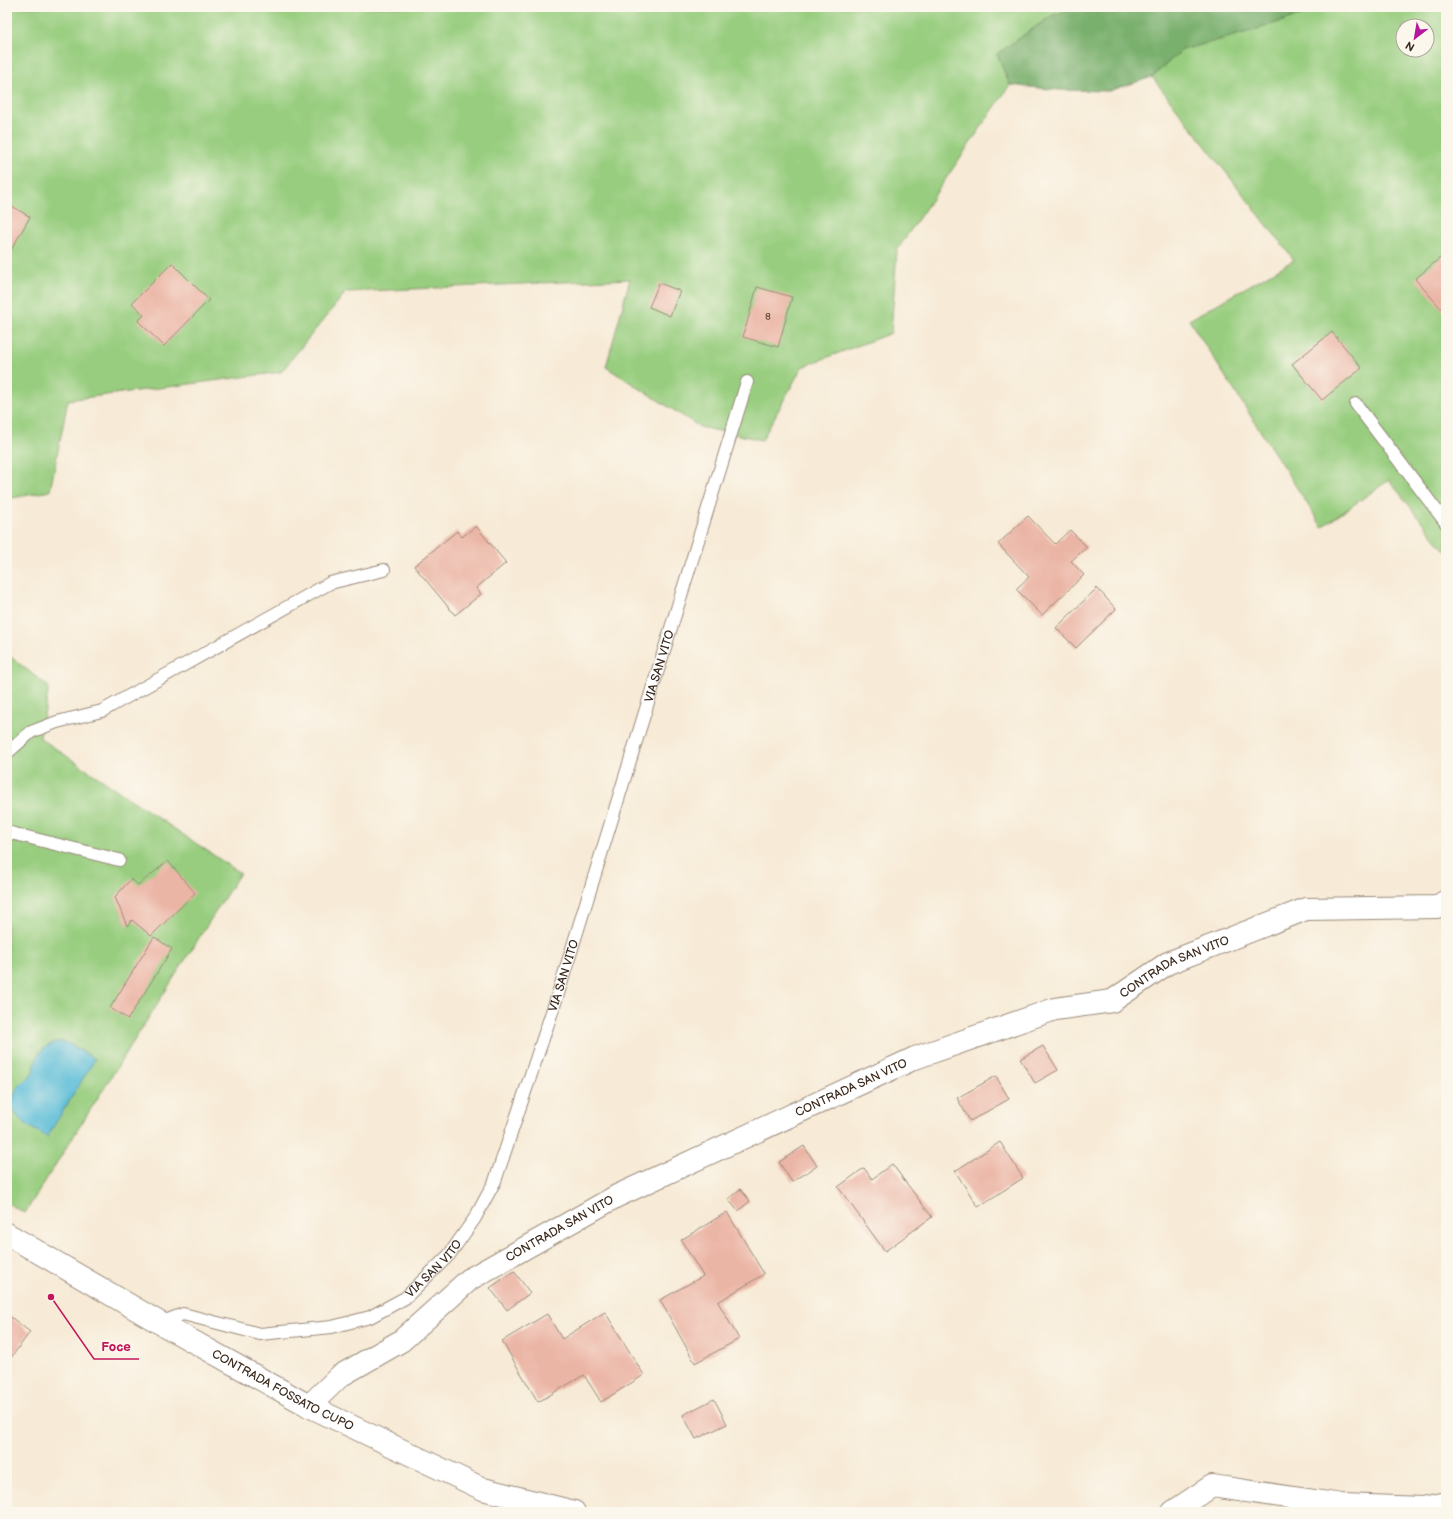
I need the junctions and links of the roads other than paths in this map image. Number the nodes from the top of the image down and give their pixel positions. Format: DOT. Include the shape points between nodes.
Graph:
graph roads {
  1 [pos="747,382"];
  2 [pos="1356,404"];
  3 [pos="1446,523"];
  4 [pos="384,570"];
  5 [pos="7,753"];
  6 [pos="7,832"];
  7 [pos="119,860"];
  8 [pos="1446,901"];
  9 [pos="7,1234"];
  10 [pos="160,1323"];
  11 [pos="309,1406"];
  12 [pos="1446,1503"];
  13 [pos="574,1512"];
  14 [pos="1173,1512"];
  1 -- 10 [label="lane, VIA SAN VITO" via="557,998 494,1181 476,1218 449,1255 405,1298 370,1317 332,1327 260,1334 183,1314"];
  2 -- 3 [label="lane"];
  4 -- 5 [label="lane" via="330,583 102,711 57,722 31,732"];
  6 -- 7 [label="lane"];
  8 -- 11 [label="street, CONTRADA SAN VITO" via="1437,906 1306,909 1168,963 1112,1001 1055,1009 915,1058 617,1196 470,1279 401,1341 340,1376"];
  9 -- 10 [label="street, CONTRADA FOSSATO CUPO"];
  10 -- 11 [label="street, CONTRADA FOSSATO CUPO"];
  11 -- 13 [label="street, CONTRADA FOSSATO CUPO" via="484,1489"];
  12 -- 14 [label="street" via="1423,1508 1342,1505 1212,1486"];
}
